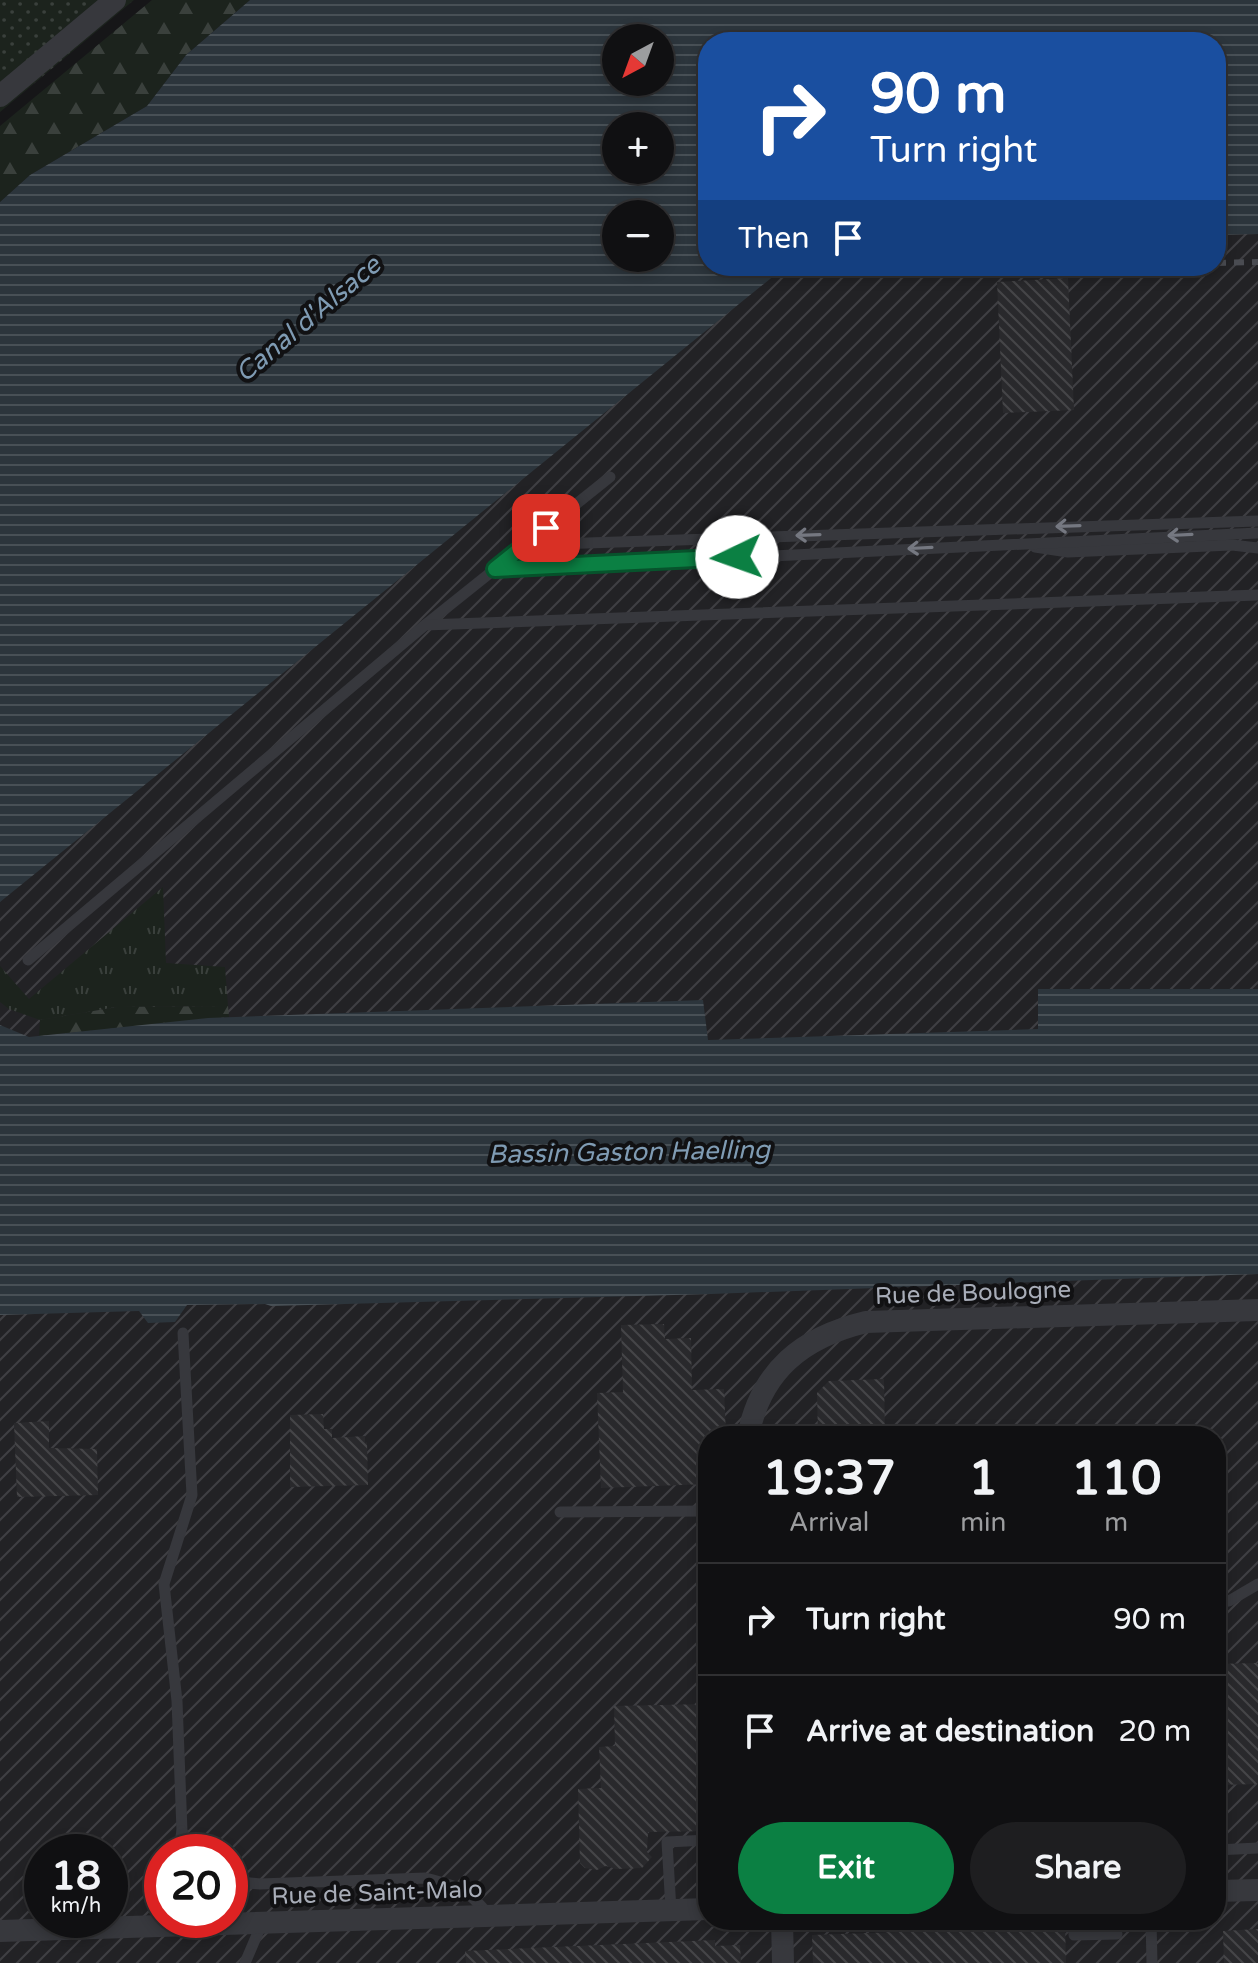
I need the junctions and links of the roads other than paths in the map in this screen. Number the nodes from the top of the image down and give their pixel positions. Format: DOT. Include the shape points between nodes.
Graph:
graph roads {
  1 [pos="115,0"];
  2 [pos="0,96"];
  3 [pos="610,477"];
  4 [pos="1258,521"];
  5 [pos="1258,533"];
  6 [pos="1010,544"];
  7 [pos="525,545"];
  8 [pos="1258,548"];
  9 [pos="495,569"];
  10 [pos="1258,595"];
  11 [pos="425,625"];
  12 [pos="28,960"];
  13 [pos="1258,1310"];
  14 [pos="183,1333"];
  15 [pos="751,1426"];
  16 [pos="698,1511"];
  17 [pos="560,1512"];
  18 [pos="1258,1584"];
  19 [pos="1226,1602"];
  20 [pos="182,1831"];
  21 [pos="181,1834"];
  22 [pos="183,1834"];
  23 [pos="698,1840"];
  24 [pos="1258,1848"];
  25 [pos="1226,1850"];
  26 [pos="248,1883"];
  27 [pos="1258,1890"];
  28 [pos="1226,1891"];
  29 [pos="698,1909"];
  30 [pos="671,1910"];
  31 [pos="490,1915"];
  32 [pos="248,1922"];
  33 [pos="263,1922"];
  34 [pos="144,1924"];
  35 [pos="782,1930"];
  36 [pos="1074,1930"];
  37 [pos="1151,1930"];
  38 [pos="0,1931"];
  39 [pos="1117,1934"];
  40 [pos="245,1963"];
  41 [pos="783,1963"];
  42 [pos="1152,1963"];
  1 -- 2 [label="street"];
  3 -- 7 [label="lane"];
  4 -- 7 [label="lane, one-way"];
  5 -- 6 [label="lane, one-way"];
  6 -- 8 [label="lane" via="1068,552"];
  6 -- 9 [label="lane, one-way"];
  7 -- 9 [label="lane"];
  9 -- 11 [label="lane"];
  10 -- 11 [label="lane"];
  11 -- 12 [label="lane"];
  13 -- 15 [label="street, Rue de Boulogne" via="866,1322 840,1328 804,1347 777,1370"];
  14 -- 20 [label="lane" via="192,1495 164,1584 177,1701"];
  16 -- 17 [label="lane"];
  18 -- 19 [label="lane"];
  20 -- 21 [label="lane"];
  20 -- 22 [label="lane"];
  23 -- 30 [label="lane" via="667,1842"];
  24 -- 25 [label="lane"];
  26 -- 31 [label="lane" via="425,1878 471,1894"];
  27 -- 28 [label="street"];
  29 -- 30 [label="street, Rue de Saint-Malo"];
  30 -- 31 [label="street, Rue de Saint-Malo"];
  31 -- 33 [label="street, Rue de Saint-Malo"];
  32 -- 33 [label="street, Rue de Saint-Malo"];
  33 -- 40 [label="lane"];
  34 -- 38 [label="street, Rue de Saint-Malo"];
  35 -- 41 [label="street"];
  36 -- 39 [label="lane" via="1074,1935"];
  37 -- 42 [label="lane"];
}
